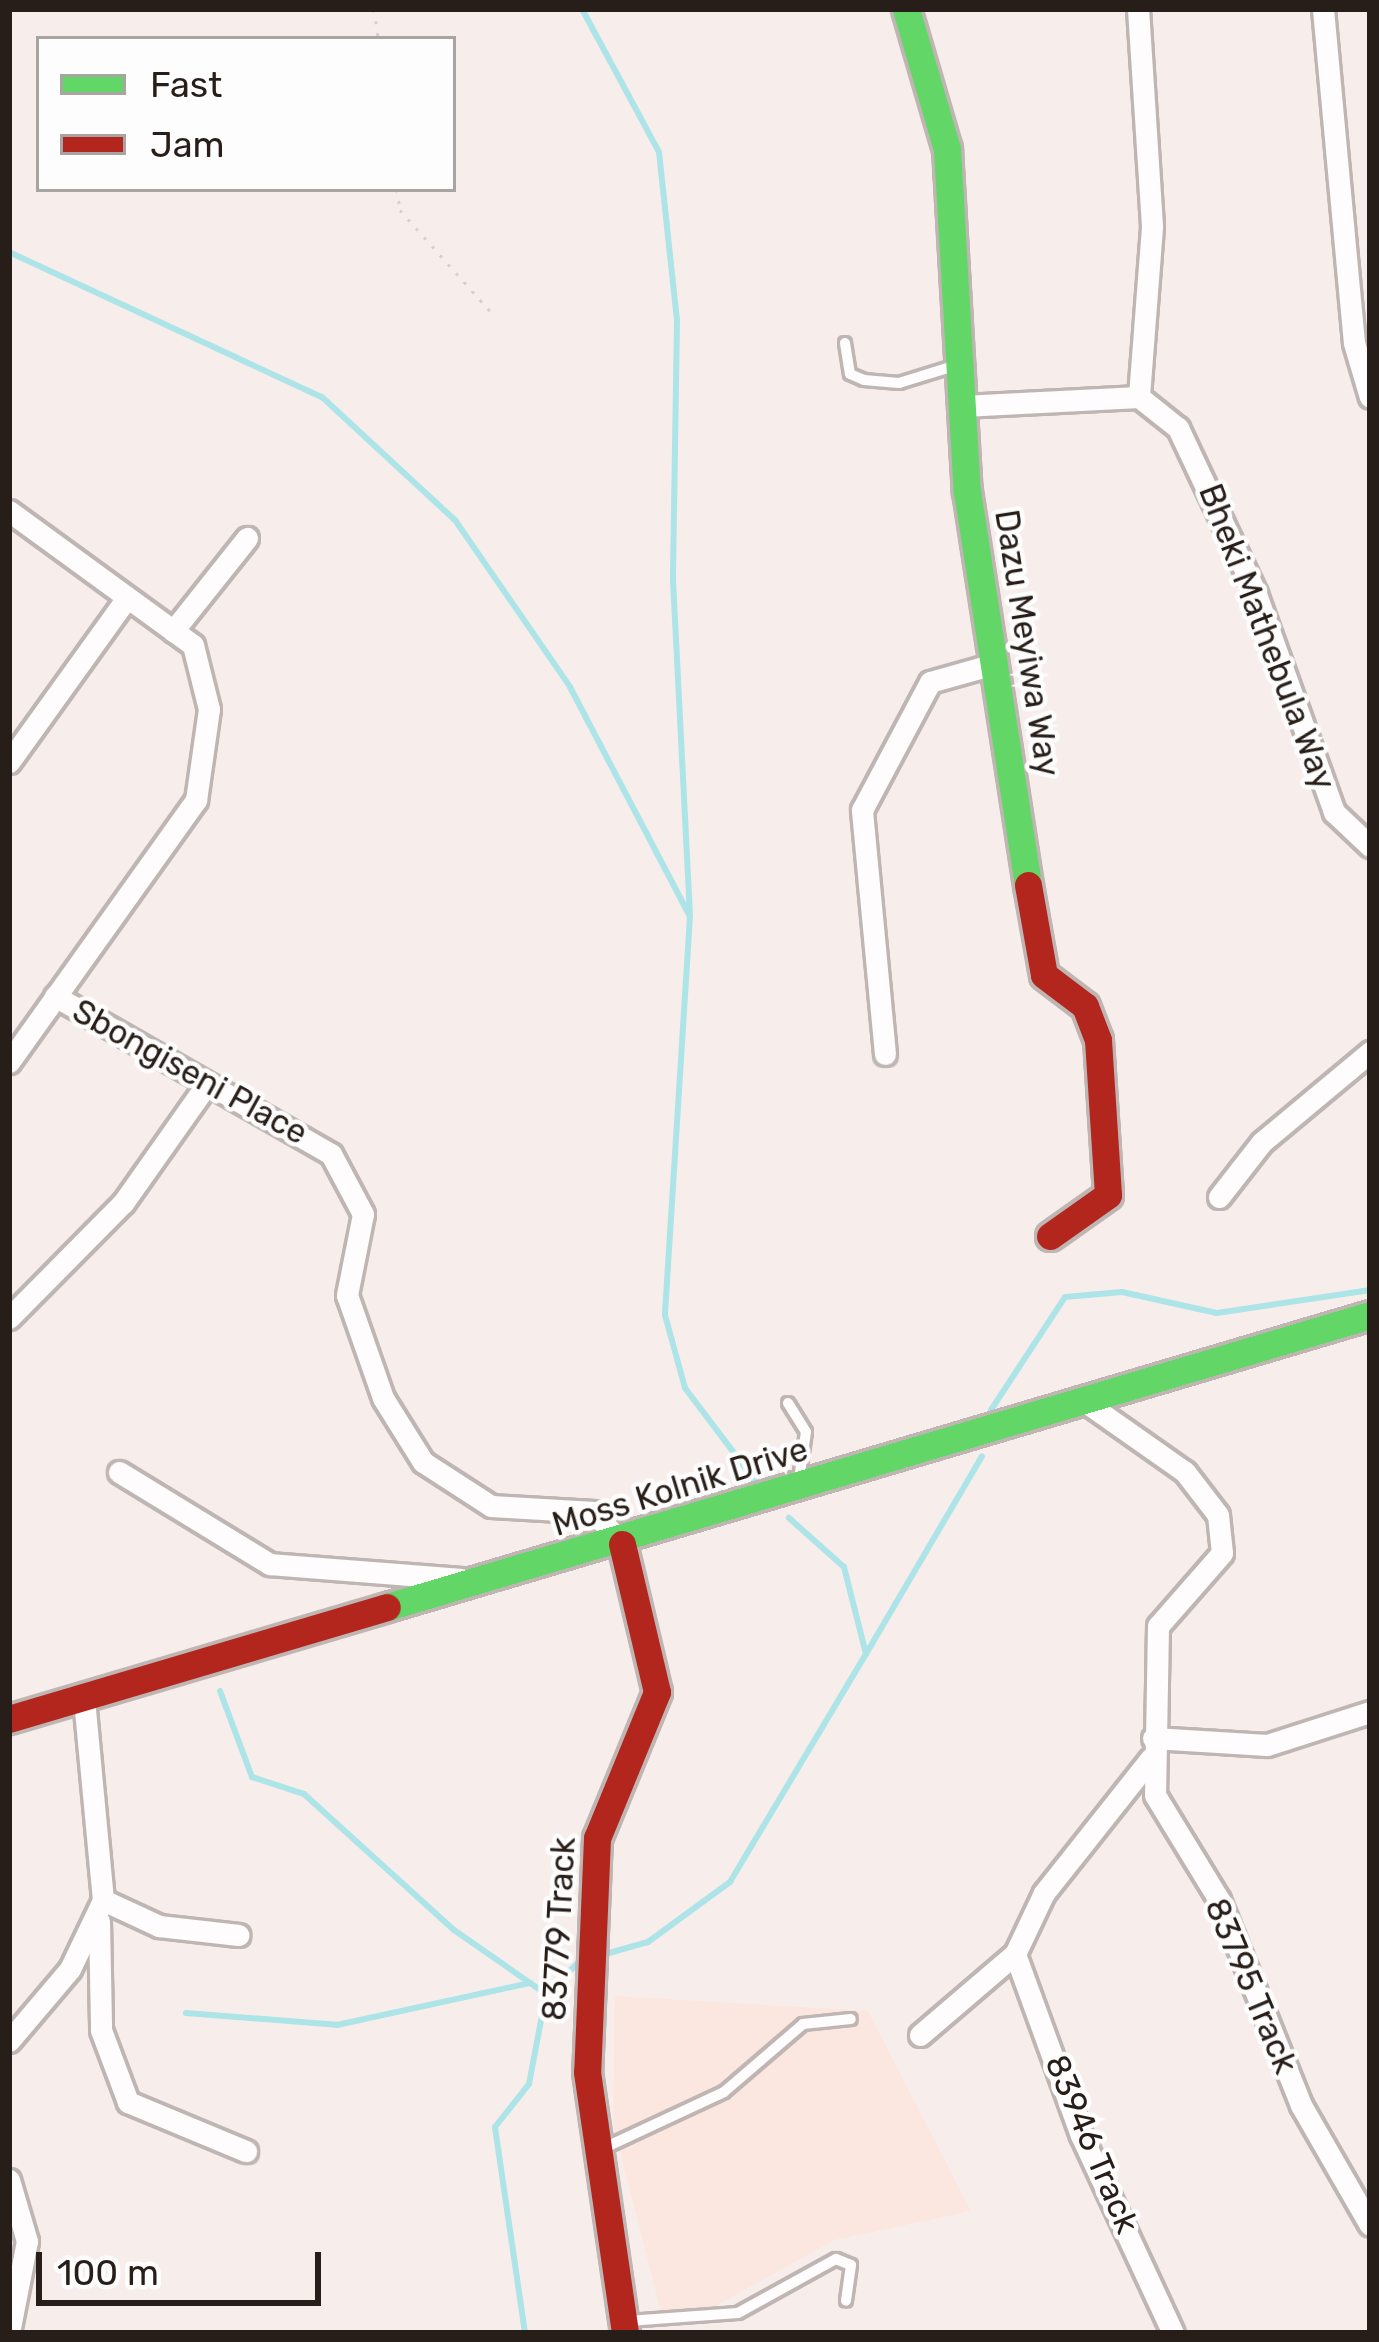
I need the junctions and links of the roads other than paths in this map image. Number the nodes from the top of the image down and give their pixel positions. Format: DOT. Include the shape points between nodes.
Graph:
graph roads {
  1 [pos="906,9"];
  2 [pos="1138,9"];
  3 [pos="1323,9"];
  4 [pos="844,343"];
  5 [pos="959,364"];
  6 [pos="1139,397"];
  7 [pos="1370,397"];
  8 [pos="962,406"];
  9 [pos="9,511"];
  10 [pos="247,538"];
  11 [pos="127,598"];
  12 [pos="173,631"];
  13 [pos="994,664"];
  14 [pos="9,762"];
  15 [pos="1370,846"];
  16 [pos="55,996"];
  17 [pos="1370,1052"];
  18 [pos="885,1054"];
  19 [pos="9,1062"];
  20 [pos="207,1084"];
  21 [pos="1219,1197"];
  22 [pos="1050,1237"];
  23 [pos="1370,1315"];
  24 [pos="9,1318"];
  25 [pos="1084,1401"];
  26 [pos="788,1403"];
  27 [pos="119,1472"];
  28 [pos="797,1489"];
  29 [pos="622,1544"];
  30 [pos="508,1577"];
  31 [pos="84,1700"];
  32 [pos="1370,1712"];
  33 [pos="9,1719"];
  34 [pos="1152,1748"];
  35 [pos="101,1907"];
  36 [pos="238,1935"];
  37 [pos="1015,1954"];
  38 [pos="851,2019"];
  39 [pos="920,2035"];
  40 [pos="9,2041"];
  41 [pos="246,2151"];
  42 [pos="596,2153"];
  43 [pos="9,2180"];
  44 [pos="1370,2225"];
  45 [pos="846,2301"];
  46 [pos="625,2327"];
  47 [pos="9,2333"];
  48 [pos="1173,2333"];
  1 -- 5 [label="street, Dazu Meyiwa Way" via="946,149"];
  2 -- 6 [label="street" via="1152,226"];
  3 -- 7 [label="street" via="1354,343"];
  4 -- 5 [label="lane" via="850,374 864,380 899,383"];
  5 -- 8 [label="street, Dazu Meyiwa Way"];
  6 -- 8 [label="street"];
  6 -- 15 [label="street, Bheki Mathebula Way" via="1178,428 1208,480 1334,812"];
  8 -- 13 [label="street, Dazu Meyiwa Way"];
  9 -- 11 [label="street"];
  10 -- 12 [label="street"];
  11 -- 12 [label="street"];
  11 -- 14 [label="street"];
  12 -- 16 [label="street" via="205,666 205,778"];
  13 -- 18 [label="street" via="930,682 862,810"];
  13 -- 22 [label="street, Dazu Meyiwa Way" via="1044,975 1085,1006 1100,1059 1108,1195"];
  16 -- 19 [label="street"];
  16 -- 20 [label="street, Sbongiseni Place"];
  17 -- 21 [label="street" via="1262,1142"];
  20 -- 24 [label="street" via="124,1203"];
  20 -- 29 [label="street, Sbongiseni Place" via="314,1140 361,1197 347,1295 382,1398 423,1462 491,1506 594,1512"];
  23 -- 25 [label="street, Moss Kolnik Drive"];
  25 -- 28 [label="street, Moss Kolnik Drive"];
  25 -- 34 [label="street, 83795 Track" via="1197,1483 1225,1542 1158,1626"];
  26 -- 28 [label="lane" via="806,1432"];
  27 -- 30 [label="street" via="270,1564"];
  28 -- 29 [label="street, Moss Kolnik Drive"];
  29 -- 30 [label="street, Moss Kolnik Drive"];
  29 -- 42 [label="street, 83779 Track" via="657,1693 601,1819"];
  30 -- 31 [label="street, Moss Kolnik Drive"];
  31 -- 33 [label="street, Moss Kolnik Drive"];
  31 -- 35 [label="street"];
  32 -- 34 [label="street" via="1267,1745"];
  34 -- 37 [label="street" via="1044,1893"];
  34 -- 44 [label="street, 83795 Track" via="1165,1825 1219,1900 1301,2105"];
  35 -- 36 [label="street" via="159,1926"];
  35 -- 40 [label="street"];
  35 -- 41 [label="street" via="101,2030 128,2102"];
  37 -- 39 [label="street"];
  37 -- 48 [label="street, 83946 Track" via="1081,2135"];
  38 -- 42 [label="lane" via="803,2024 724,2092"];
  42 -- 46 [label="street, 83779 Track"];
  43 -- 47 [label="street" via="27,2241"];
  45 -- 46 [label="lane" via="851,2265 836,2259 738,2313"];
}
